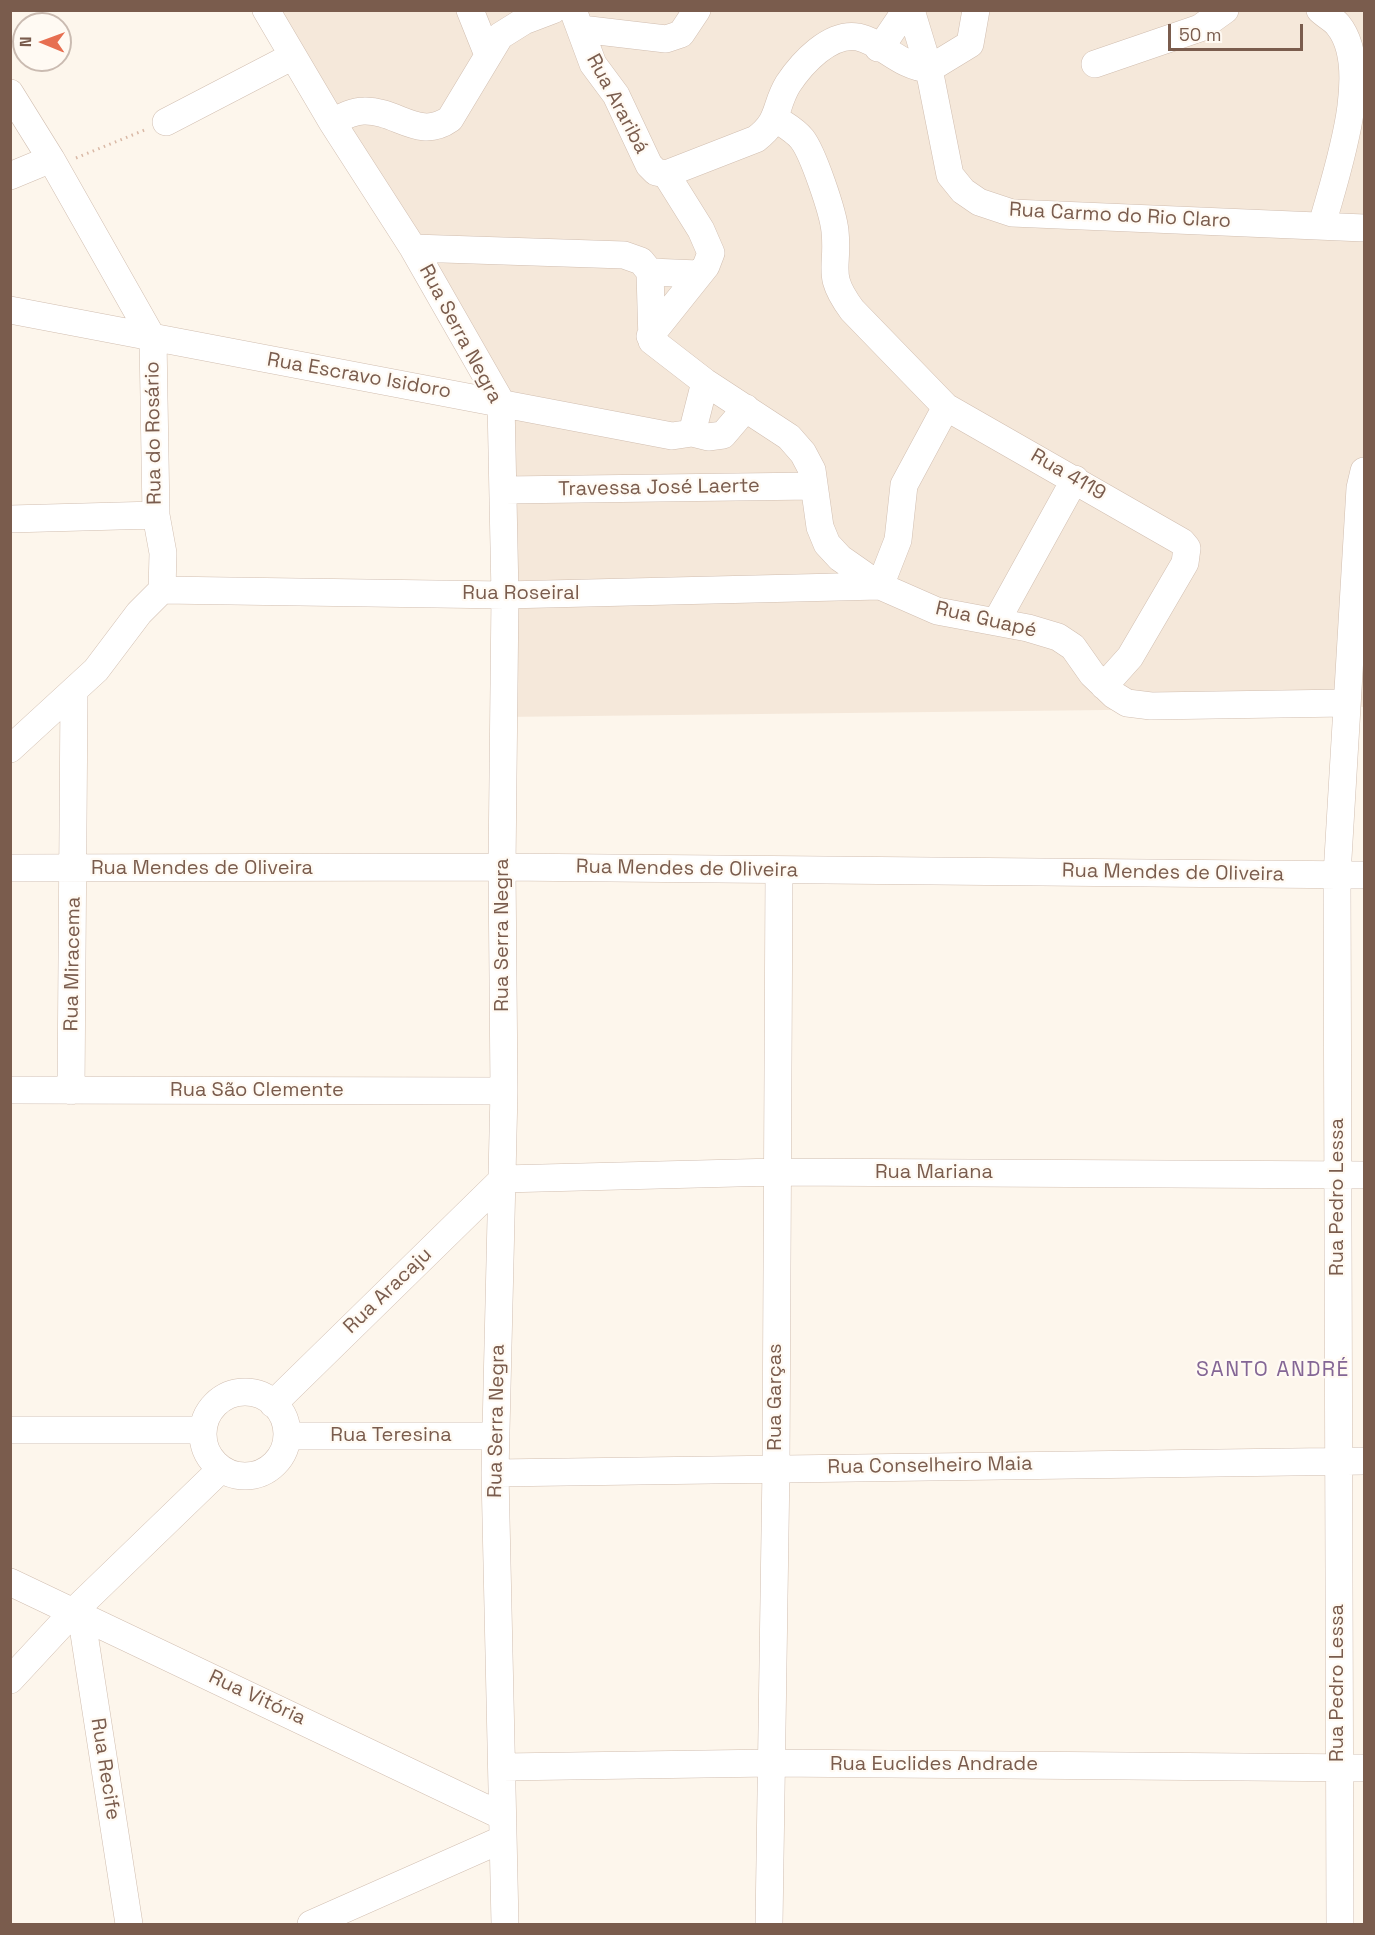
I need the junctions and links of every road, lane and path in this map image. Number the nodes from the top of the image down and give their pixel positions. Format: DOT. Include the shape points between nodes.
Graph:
graph roads {
  1 [pos="266,10"];
  2 [pos="470,10"];
  3 [pos="553,10"];
  4 [pos="697,10"];
  5 [pos="908,10"];
  6 [pos="976,10"];
  7 [pos="1224,10"];
  8 [pos="1320,10"];
  9 [pos="577,20"];
  10 [pos="878,48"];
  11 [pos="488,55"];
  12 [pos="293,56"];
  13 [pos="1095,64"];
  14 [pos="929,69"];
  15 [pos="10,93"];
  16 [pos="776,119"];
  17 [pos="166,122"];
  18 [pos="332,122"];
  19 [pos="53,163"];
  20 [pos="666,174"];
  21 [pos="10,176"];
  22 [pos="1322,225"];
  23 [pos="1365,228"];
  24 [pos="413,248"];
  25 [pos="650,272"];
  26 [pos="698,274"];
  27 [pos="10,310"];
  28 [pos="650,336"];
  29 [pos="153,339"];
  30 [pos="705,382"];
  31 [pos="501,402"];
  32 [pos="946,407"];
  33 [pos="746,408"];
  34 [pos="692,433"];
  35 [pos="1365,471"];
  36 [pos="1075,479"];
  37 [pos="814,486"];
  38 [pos="505,490"];
  39 [pos="156,515"];
  40 [pos="10,519"];
  41 [pos="880,586"];
  42 [pos="162,590"];
  43 [pos="506,595"];
  44 [pos="996,622"];
  45 [pos="1104,686"];
  46 [pos="74,693"];
  47 [pos="1346,704"];
  48 [pos="10,749"];
  49 [pos="502,867"];
  50 [pos="10,868"];
  51 [pos="74,869"];
  52 [pos="779,870"];
  53 [pos="1337,875"];
  54 [pos="1365,875"];
  55 [pos="10,1090"];
  56 [pos="71,1091"];
  57 [pos="504,1091"];
  58 [pos="776,1172"];
  59 [pos="1338,1175"];
  60 [pos="1365,1175"];
  61 [pos="503,1179"];
  62 [pos="273,1404"];
  63 [pos="10,1430"];
  64 [pos="203,1430"];
  65 [pos="286,1436"];
  66 [pos="496,1436"];
  67 [pos="1352,1461"];
  68 [pos="777,1467"];
  69 [pos="221,1469"];
  70 [pos="495,1473"];
  71 [pos="10,1582"];
  72 [pos="77,1613"];
  73 [pos="10,1680"];
  74 [pos="772,1763"];
  75 [pos="503,1767"];
  76 [pos="1351,1768"];
  77 [pos="503,1827"];
  78 [pos="129,1924"];
  79 [pos="311,1924"];
  80 [pos="505,1924"];
  81 [pos="769,1924"];
  82 [pos="1340,1924"];
  1 -- 12 [label="street, Rua Serra Negra"];
  2 -- 11 [label="street"];
  3 -- 11 [label="street" via="500,36"];
  4 -- 9 [label="street" via="681,34 666,39"];
  5 -- 10 [label="street"];
  5 -- 14 [label="street, Rua Carmo do Rio Claro"];
  6 -- 14 [label="street" via="970,44"];
  7 -- 13 [label="street" via="1200,28"];
  8 -- 22 [label="street" via="1338,25 1349,50 1353,75 1352,106"];
  9 -- 20 [label="street, Rua Araribá" via="593,64 616,95 649,165"];
  10 -- 14 [label="street" via="911,66"];
  10 -- 16 [label="street" via="859,38 825,45 788,85"];
  11 -- 18 [label="street" via="450,118 439,127 424,128 363,111"];
  12 -- 17 [label="street"];
  12 -- 18 [label="street, Rua Serra Negra"];
  14 -- 22 [label="street, Rua Carmo do Rio Claro" via="950,175 963,191 994,208 1012,213"];
  15 -- 19 [label="street, Rua do Rosário"];
  16 -- 20 [label="street" via="756,139"];
  16 -- 32 [label="street, Rua 4119" via="803,140 820,183 835,231 834,275 841,294"];
  17 -- 19 [label="path"];
  18 -- 24 [label="street, Rua Serra Negra"];
  19 -- 21 [label="street"];
  19 -- 29 [label="street, Rua do Rosário"];
  20 -- 26 [label="street, Rua Araribá" via="711,253"];
  22 -- 23 [label="street, Rua Carmo do Rio Claro"];
  24 -- 25 [label="street" via="624,255 641,261"];
  24 -- 31 [label="street, Rua Serra Negra"];
  25 -- 26 [label="street"];
  25 -- 28 [label="street"];
  26 -- 28 [label="street, Rua Araribá"];
  27 -- 29 [label="street, Rua Escravo Isidoro"];
  28 -- 30 [label="street, Rua Guapé" via="655,345"];
  29 -- 31 [label="street, Rua Escravo Isidoro"];
  29 -- 39 [label="street, Rua do Rosário"];
  30 -- 33 [label="street, Rua Guapé"];
  30 -- 34 [label="street"];
  31 -- 34 [label="street, Rua Escravo Isidoro" via="672,436"];
  31 -- 38 [label="street, Rua Serra Negra"];
  32 -- 36 [label="street, Rua 4119"];
  32 -- 41 [label="street" via="904,485 898,540"];
  33 -- 34 [label="street, Rua Escravo Isidoro" via="723,435"];
  33 -- 37 [label="street, Rua Guapé" via="789,436 804,453"];
  35 -- 47 [label="street, Rua Pedro Lessa" via="1360,488"];
  36 -- 44 [label="street"];
  36 -- 45 [label="street, Rua 4119" via="1187,548 1185,563 1130,657"];
  37 -- 38 [label="street, Travessa José Laerte"];
  37 -- 41 [label="street, Rua Guapé" via="820,527 827,544"];
  38 -- 43 [label="street, Rua Serra Negra"];
  39 -- 40 [label="street"];
  39 -- 42 [label="street, Rua do Rosário" via="163,553"];
  41 -- 43 [label="street, Rua Roseiral"];
  41 -- 44 [label="street, Rua Guapé" via="937,611"];
  42 -- 43 [label="street, Rua Roseiral"];
  42 -- 46 [label="street" via="139,612"];
  43 -- 49 [label="street, Rua Serra Negra"];
  44 -- 45 [label="street, Rua Guapé" via="1067,641"];
  45 -- 47 [label="street, Rua Guapé" via="1127,703 1150,706"];
  46 -- 48 [label="street"];
  46 -- 51 [label="street, Rua Miracema"];
  47 -- 53 [label="street, Rua Pedro Lessa"];
  49 -- 51 [label="street, Rua Mendes de Oliveira"];
  49 -- 52 [label="street, Rua Mendes de Oliveira"];
  49 -- 57 [label="street, Rua Serra Negra"];
  50 -- 51 [label="street, Rua Mendes de Oliveira"];
  51 -- 56 [label="street, Rua Miracema"];
  52 -- 53 [label="street, Rua Mendes de Oliveira"];
  52 -- 58 [label="street, Rua Garças"];
  53 -- 54 [label="street, Rua Mendes de Oliveira"];
  53 -- 59 [label="street, Rua Pedro Lessa"];
  55 -- 56 [label="street, Rua São Clemente"];
  56 -- 57 [label="street, Rua São Clemente"];
  57 -- 61 [label="street, Rua Serra Negra"];
  58 -- 59 [label="street, Rua Mariana"];
  58 -- 61 [label="street, Rua Mariana"];
  58 -- 68 [label="street, Rua Garças"];
  59 -- 60 [label="street, Rua Mariana"];
  59 -- 67 [label="street, Rua Pedro Lessa"];
  61 -- 62 [label="street, Rua Aracaju"];
  61 -- 66 [label="street, Rua Serra Negra"];
  62 -- 64 [label="street" via="250,1392 236,1393 214,1406"];
  62 -- 65 [label="street" via="281,1413"];
  63 -- 64 [label="street"];
  64 -- 69 [label="street" via="207,1452"];
  65 -- 66 [label="street, Rua Teresina"];
  65 -- 69 [label="street" via="278,1460 257,1474 239,1475"];
  66 -- 70 [label="street, Rua Serra Negra"];
  67 -- 68 [label="street, Rua Conselheiro Maia"];
  67 -- 76 [label="street, Rua Pedro Lessa"];
  68 -- 70 [label="street, Rua Conselheiro Maia"];
  68 -- 74 [label="street, Rua Garças"];
  69 -- 72 [label="street"];
  70 -- 75 [label="street, Rua Serra Negra"];
  71 -- 72 [label="street, Rua Vitória"];
  72 -- 73 [label="street"];
  72 -- 77 [label="street, Rua Vitória"];
  72 -- 78 [label="street, Rua Recife"];
  74 -- 75 [label="street, Rua Euclides Andrade"];
  74 -- 76 [label="street, Rua Euclides Andrade"];
  74 -- 81 [label="street, Rua Garças"];
  75 -- 77 [label="street, Rua Serra Negra"];
  76 -- 82 [label="street, Rua Pedro Lessa"];
  77 -- 79 [label="street"];
  77 -- 80 [label="street, Rua Serra Negra"];
}
